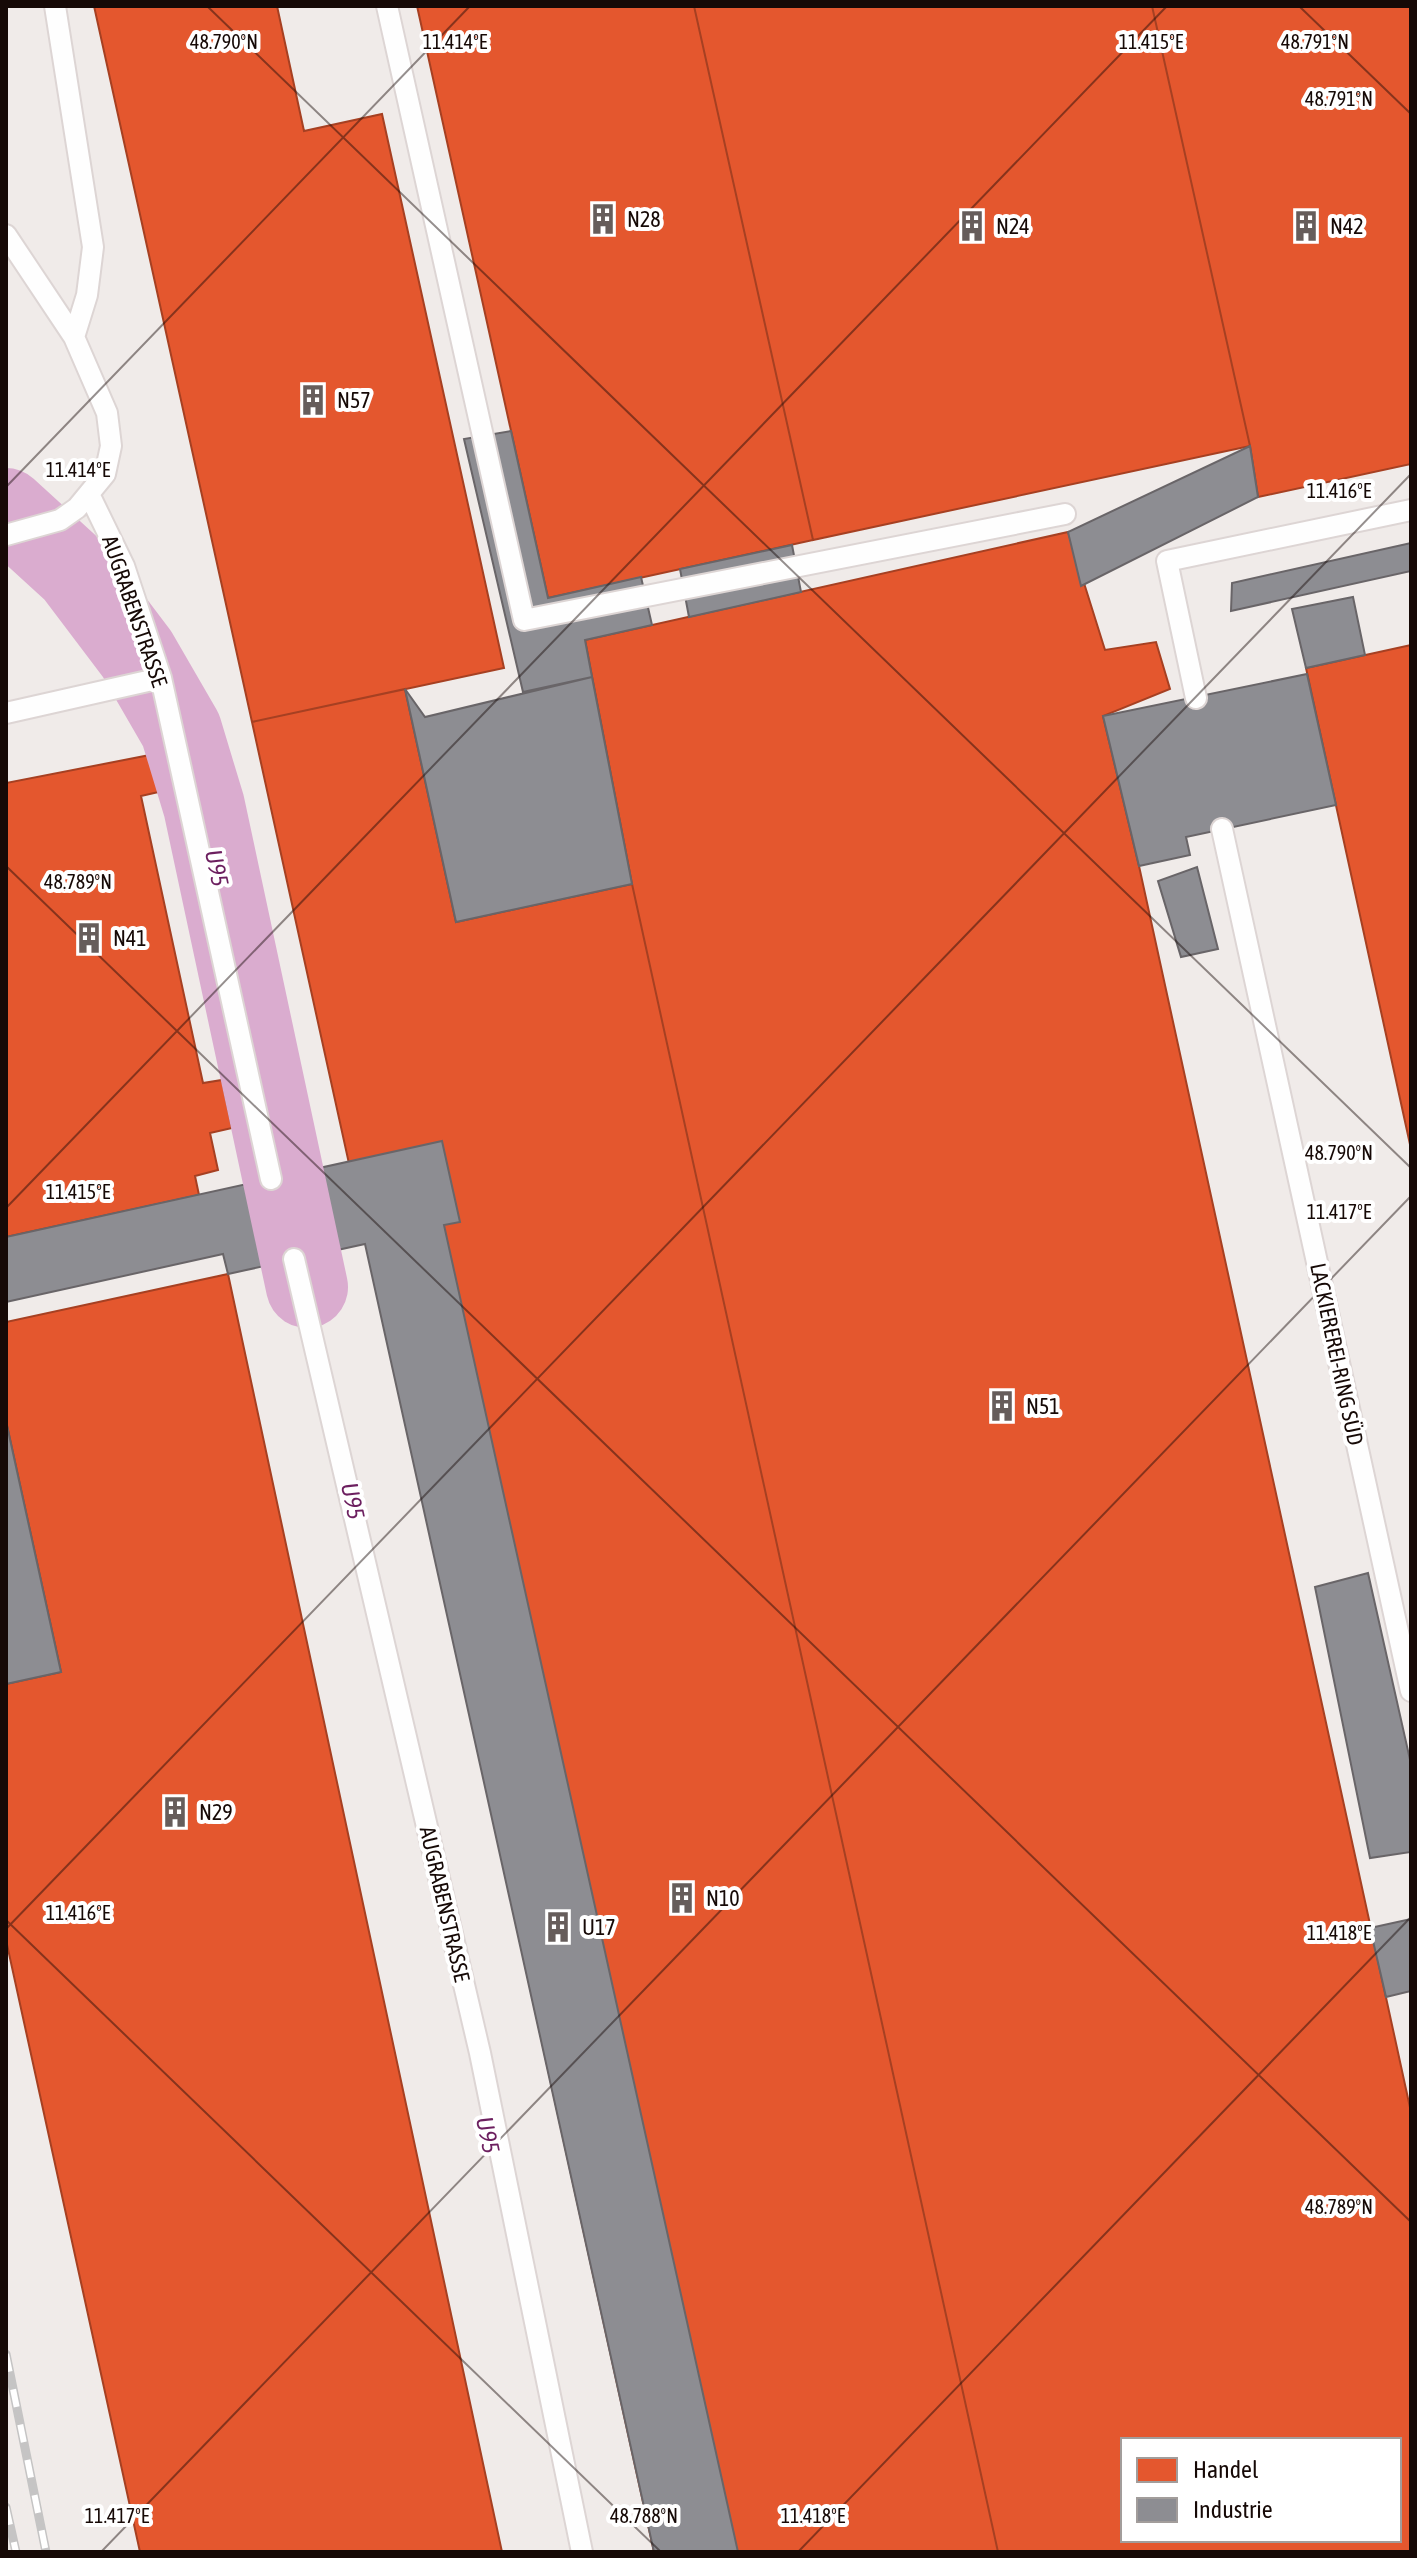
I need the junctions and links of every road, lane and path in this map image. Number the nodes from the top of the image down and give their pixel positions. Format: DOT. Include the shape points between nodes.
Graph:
graph roads {
  1 [pos="55,6"];
  2 [pos="387,6"];
  3 [pos="6,235"];
  4 [pos="74,337"];
  5 [pos="89,494"];
  6 [pos="1411,510"];
  7 [pos="1065,514"];
  8 [pos="6,535"];
  9 [pos="161,678"];
  10 [pos="1196,698"];
  11 [pos="6,713"];
  12 [pos="1222,829"];
  13 [pos="271,1179"];
  14 [pos="294,1259"];
  15 [pos="1411,1691"];
  16 [pos="582,2552"];
  1 -- 4 [label="lane" via="93,247 87,295"];
  2 -- 7 [label="lane" via="524,620"];
  3 -- 4 [label="lane"];
  4 -- 5 [label="lane" via="107,413 111,446 105,474"];
  5 -- 8 [label="lane" via="60,520"];
  5 -- 9 [label="lane, AUGRABENSTRASSE" via="124,566"];
  6 -- 10 [label="lane" via="1167,561"];
  9 -- 11 [label="lane"];
  9 -- 13 [label="lane, AUGRABENSTRASSE"];
  12 -- 15 [label="lane, LACKIEREREI-RING SÜD"];
  14 -- 16 [label="lane, AUGRABENSTRASSE" via="480,2053"];
}
